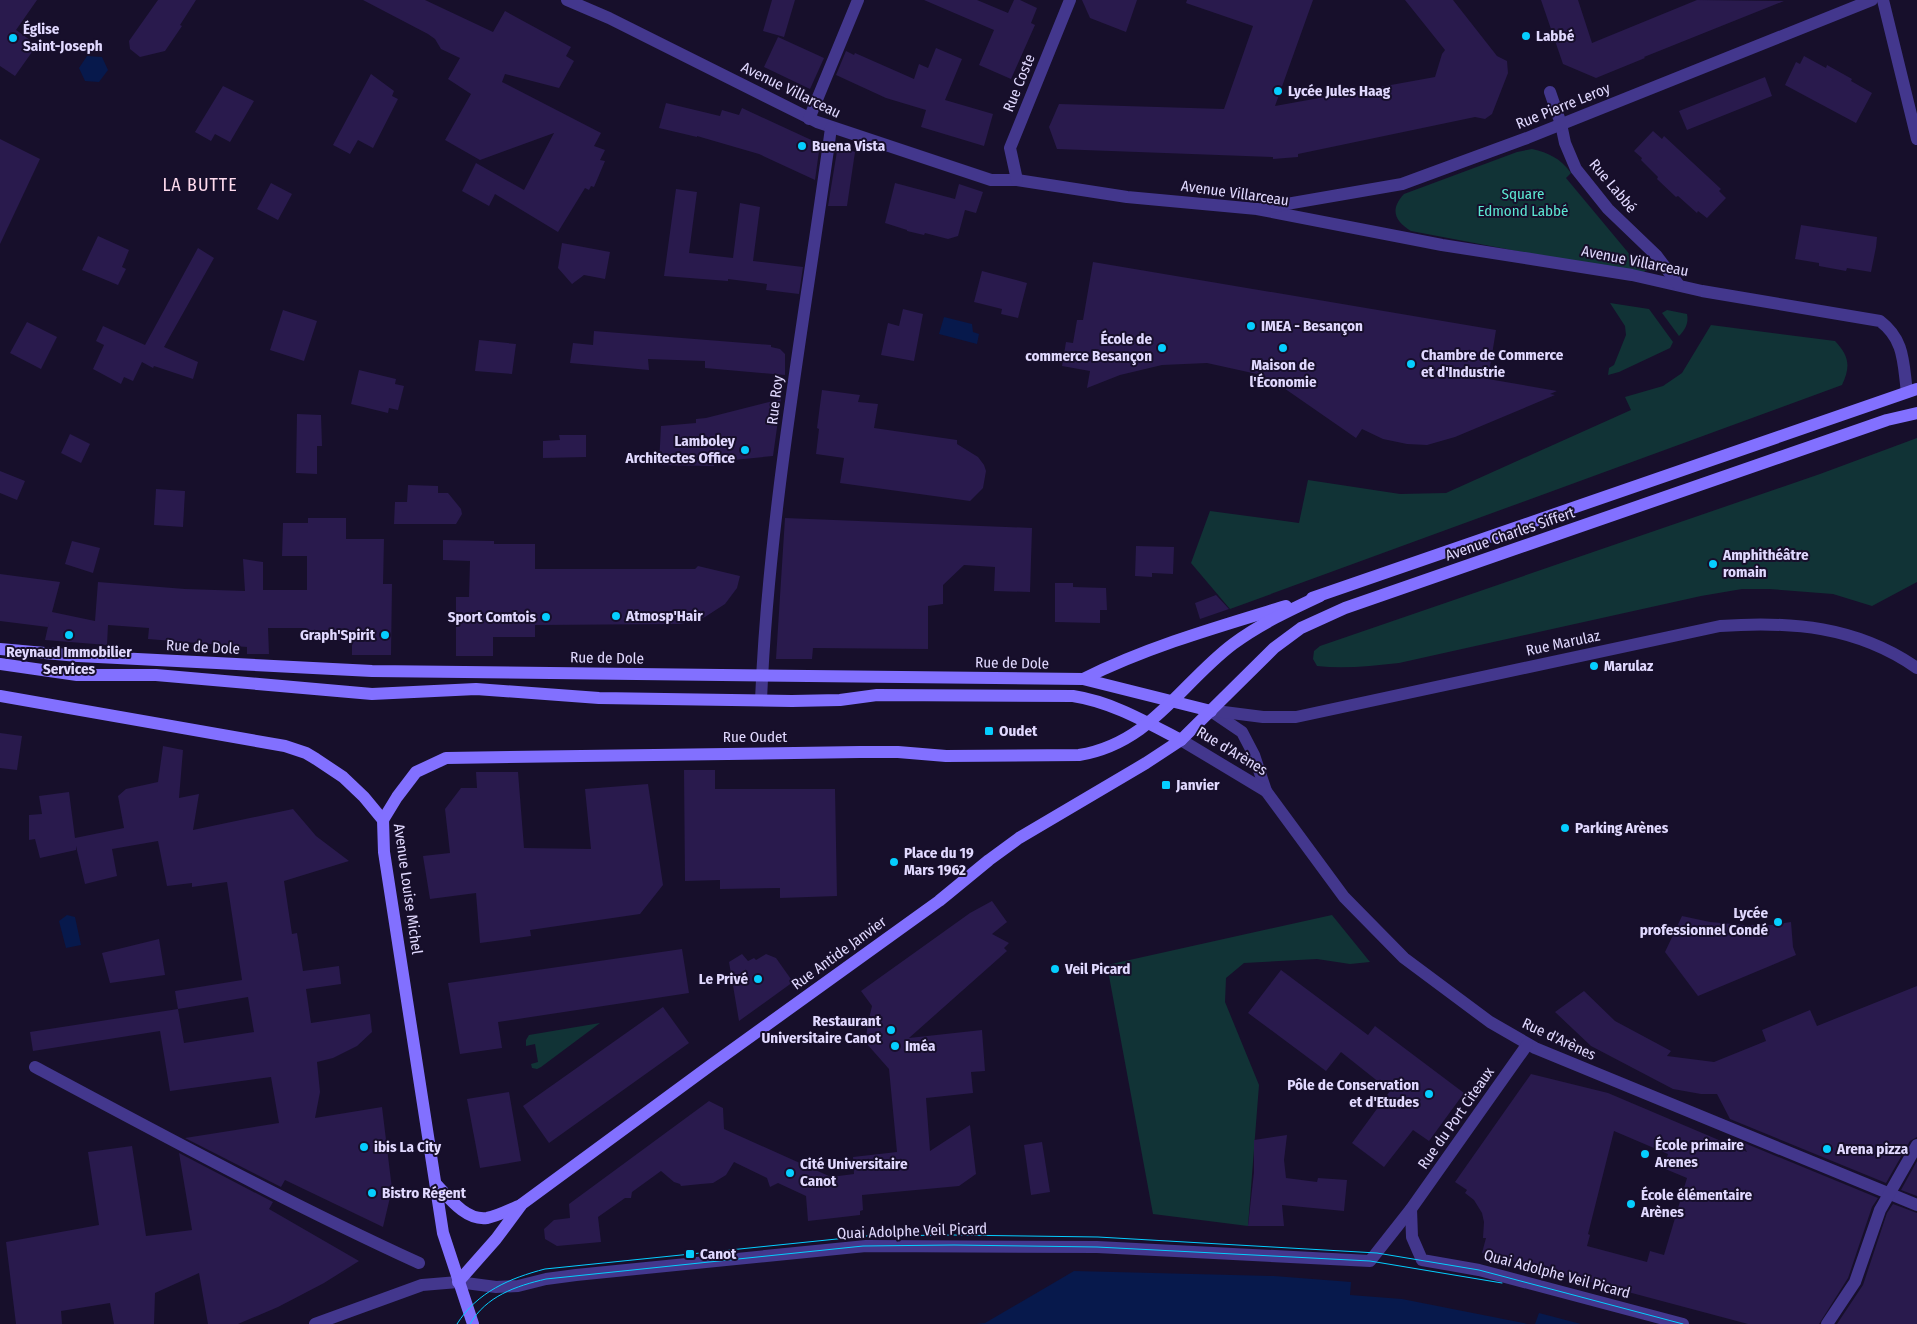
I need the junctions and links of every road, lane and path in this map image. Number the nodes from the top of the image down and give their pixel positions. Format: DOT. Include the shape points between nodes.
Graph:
graph roads {
  1 [pos="567,0"];
  2 [pos="858,0"];
  3 [pos="1070,0"];
  4 [pos="1872,0"];
  5 [pos="1883,0"];
  6 [pos="1550,92"];
  7 [pos="809,118"];
  8 [pos="1561,124"];
  9 [pos="831,128"];
  10 [pos="1917,139"];
  11 [pos="1017,180"];
  12 [pos="1257,209"];
  13 [pos="1678,284"];
  14 [pos="1912,390"];
  15 [pos="1917,408"];
  16 [pos="1917,413"];
  17 [pos="1887,420"];
  18 [pos="1320,596"];
  19 [pos="0,649"];
  20 [pos="0,664"];
  21 [pos="1917,668"];
  22 [pos="762,676"];
  23 [pos="1082,679"];
  24 [pos="0,696"];
  25 [pos="761,700"];
  26 [pos="1173,702"];
  27 [pos="1211,711"];
  28 [pos="1149,724"];
  29 [pos="1181,740"];
  30 [pos="1266,791"];
  31 [pos="383,820"];
  32 [pos="1527,1045"];
  33 [pos="35,1067"];
  34 [pos="1917,1145"];
  35 [pos="436,1184"];
  36 [pos="1889,1194"];
  37 [pos="522,1204"];
  38 [pos="1917,1206"];
  39 [pos="1411,1209"];
  40 [pos="1370,1261"];
  41 [pos="419,1263"];
  42 [pos="458,1282"];
  43 [pos="315,1324"];
  44 [pos="473,1324"];
  45 [pos="1683,1324"];
  46 [pos="1827,1324"];
  1 -- 7 [label="street, Avenue Villarceau"];
  2 -- 7 [label="street"];
  3 -- 11 [label="street, Rue Coste" via="1010,148"];
  4 -- 8 [label="street, Rue Pierre Leroy"];
  5 -- 10 [label="street"];
  6 -- 8 [label="street, Rue Labbé"];
  7 -- 9 [label="street, Avenue Villarceau"];
  8 -- 12 [label="street, Rue Pierre Leroy" via="1402,184"];
  8 -- 13 [label="street, Rue Labbé" via="1565,144 1576,169 1608,209 1656,255"];
  9 -- 11 [label="street, Avenue Villarceau" via="991,180"];
  9 -- 22 [label="street, Rue Roy" via="798,342 772,558"];
  11 -- 12 [label="street, Avenue Villarceau" via="1127,197"];
  12 -- 13 [label="street, Avenue Villarceau" via="1442,245"];
  13 -- 14 [label="street, Avenue Villarceau" via="1702,291 1880,321 1898,340"];
  14 -- 18 [label="main road, Avenue Charles Siffert"];
  15 -- 17 [label="street, Avenue Charles Siffert"];
  16 -- 17 [label="main road, Avenue Charles Siffert"];
  17 -- 27 [label="main road, Avenue Charles Siffert" via="1319,619 1274,648"];
  18 -- 23 [label="main road, Avenue Charles Siffert" via="1211,629"];
  18 -- 26 [label="main road, Avenue Charles Siffert" via="1233,644"];
  19 -- 22 [label="main road, Rue de Dole" via="88,657 372,672"];
  20 -- 25 [label="main road, Rue de Dole" via="78,675 156,676 372,694 476,689 599,698"];
  21 -- 27 [label="street, Rue Marulaz" via="1885,649 1838,632 1807,626 1754,623 1720,626 1296,717"];
  22 -- 23 [label="main road, Rue de Dole"];
  22 -- 25 [label="street, Rue Roy"];
  23 -- 26 [label="main road, Rue de Dole"];
  24 -- 31 [label="main road, Avenue Louise Michel" via="285,746 306,753 343,777"];
  25 -- 28 [label="main road, Rue de Dole" via="840,700 877,695 1073,696 1095,700"];
  26 -- 27 [label="main road, Rue de Dole"];
  26 -- 28 [label="main road, Avenue Charles Siffert"];
  27 -- 29 [label="main road, Avenue Charles Siffert"];
  27 -- 30 [label="street, Rue d'Arènes" via="1242,732"];
  28 -- 29 [label="main road, Rue de Dole"];
  28 -- 31 [label="main road, Rue Oudet" via="1118,744 1079,755 946,756 831,752 446,758 416,772"];
  29 -- 30 [label="street, Rue d'Arènes"];
  29 -- 37 [label="main road, Rue Antide Janvier" via="1019,838 939,902"];
  30 -- 32 [label="street, Rue d'Arènes" via="1344,897 1404,958 1490,1022"];
  31 -- 35 [label="main road, Avenue Louise Michel" via="384,852"];
  32 -- 36 [label="street, Rue d'Arènes"];
  32 -- 39 [label="street, Rue du Port Citeaux"];
  33 -- 41 [label="street" via="180,1145"];
  34 -- 36 [label="street"];
  35 -- 37 [label="main road, Rue Antide Janvier" via="470,1215 487,1218"];
  35 -- 42 [label="main road, Avenue Louise Michel" via="443,1233"];
  36 -- 38 [label="street, Rue d'Arènes"];
  36 -- 46 [label="street" via="1854,1282"];
  37 -- 42 [label="main road, Rue Antide Janvier"];
  39 -- 40 [label="street, Rue du Port Citeaux"];
  39 -- 45 [label="street, Quai Adolphe Veil Picard" via="1412,1237 1422,1260 1480,1270"];
  40 -- 42 [label="street, Quai Adolphe Veil Picard" via="1097,1247 866,1246 546,1279 518,1286"];
  42 -- 43 [label="street, Quai Adolphe Veil Picard" via="422,1285"];
  42 -- 44 [label="main road, Avenue Louise Michel"];
}
